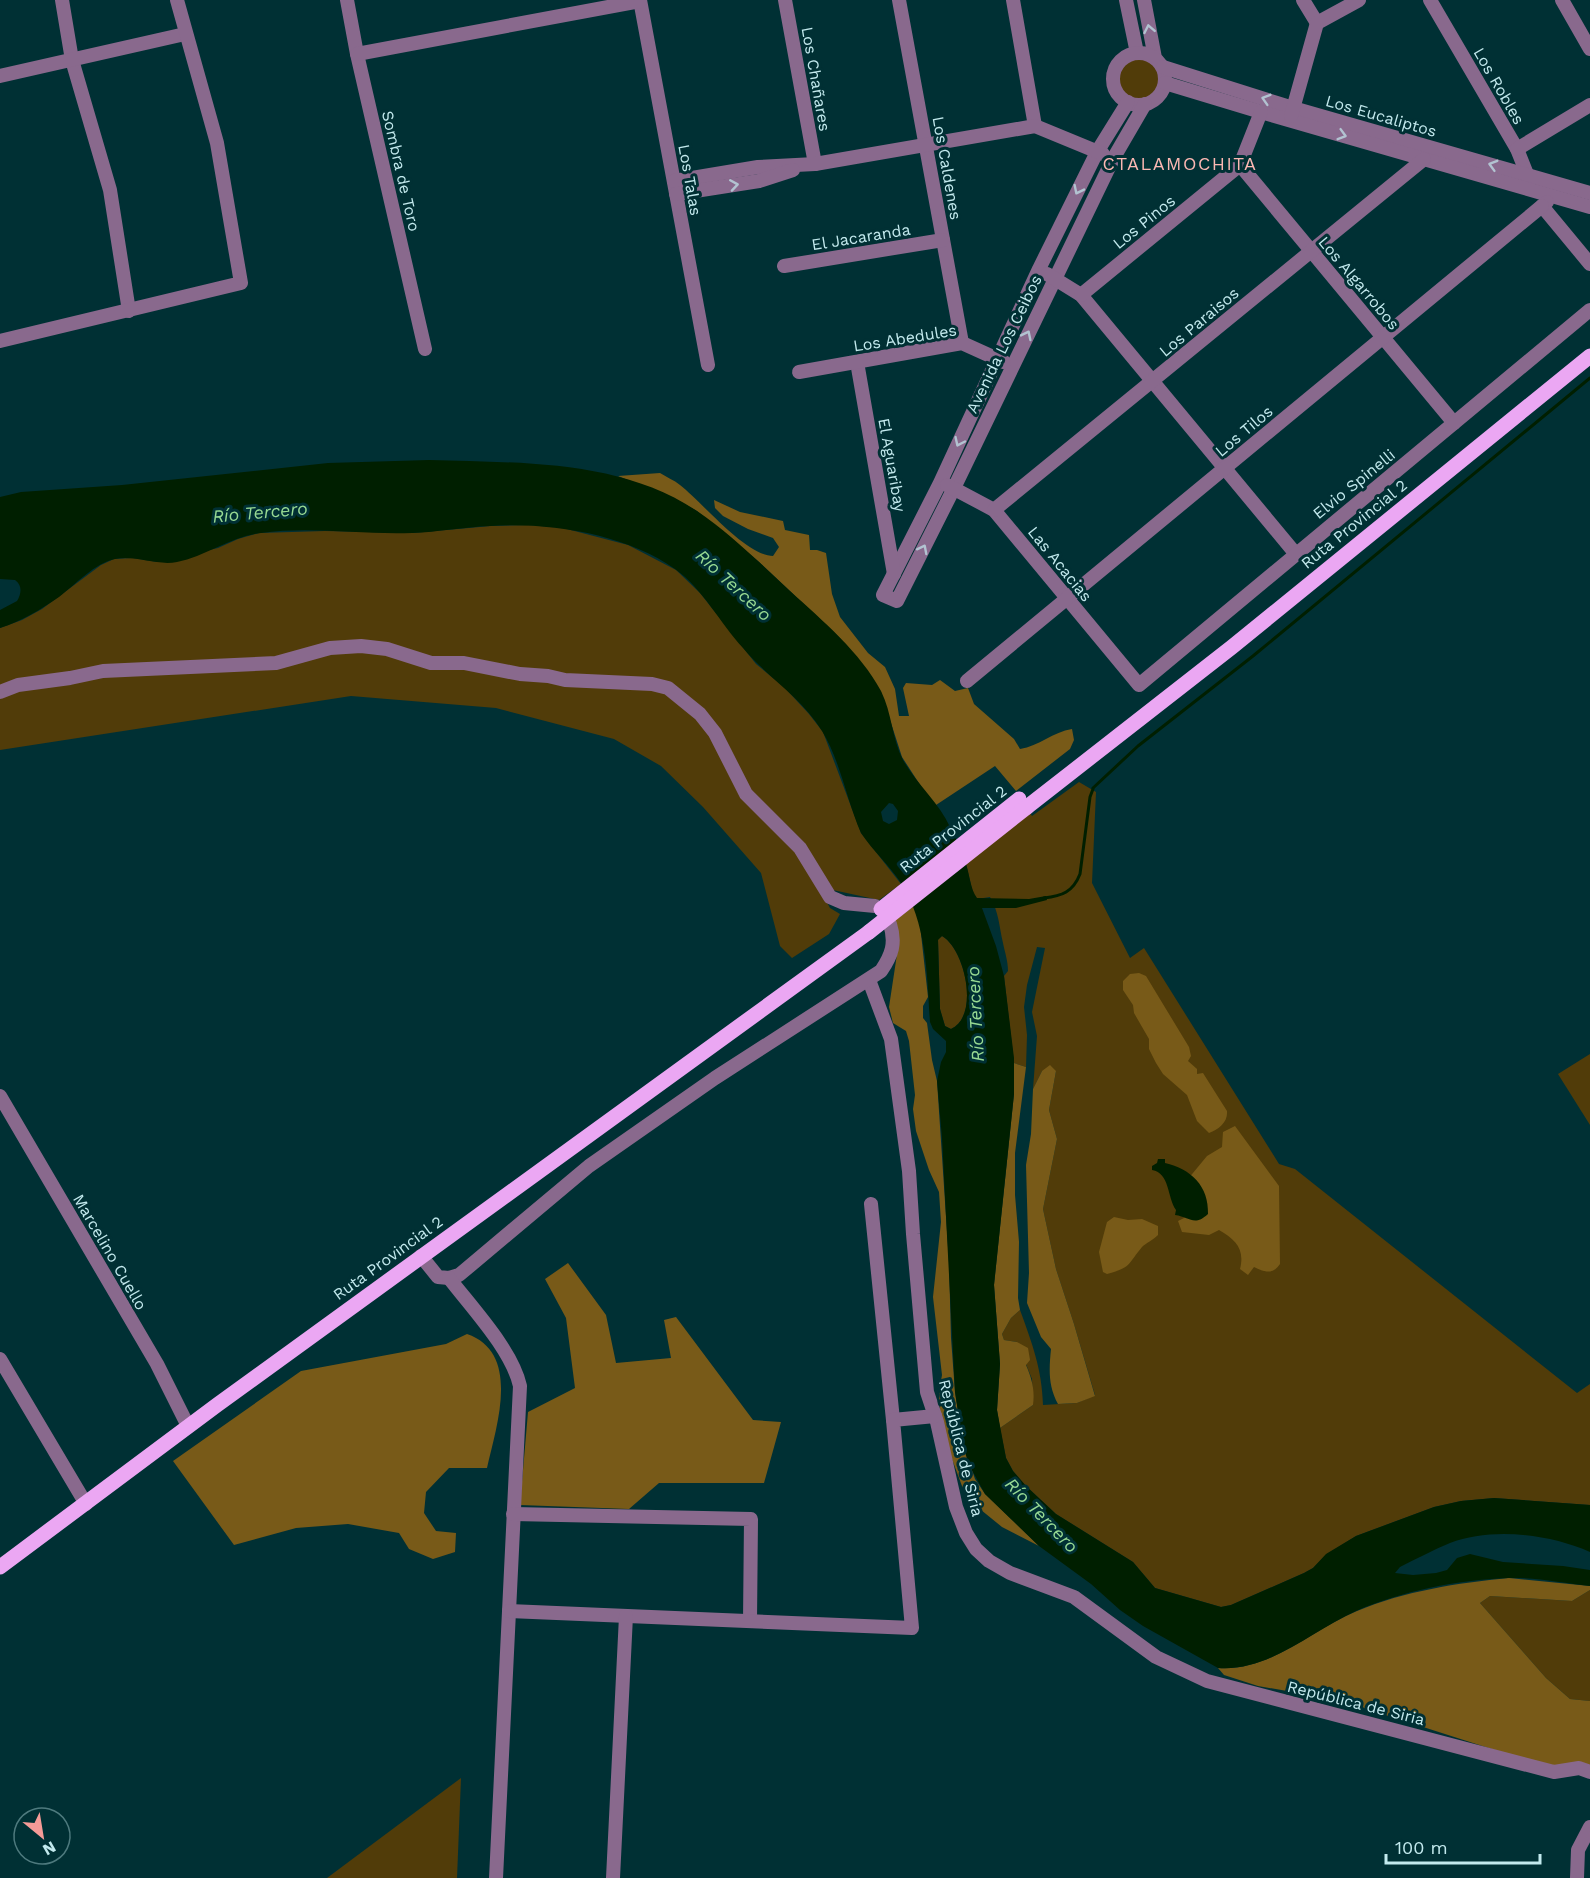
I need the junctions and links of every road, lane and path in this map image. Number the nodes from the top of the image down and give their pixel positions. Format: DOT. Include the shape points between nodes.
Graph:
graph roads {
  1 [pos="62,0"];
  2 [pos="177,0"];
  3 [pos="347,0"];
  4 [pos="640,0"];
  5 [pos="785,0"];
  6 [pos="899,0"];
  7 [pos="1013,0"];
  8 [pos="1126,0"];
  9 [pos="1144,0"];
  10 [pos="1304,0"];
  11 [pos="1359,0"];
  12 [pos="1430,0"];
  13 [pos="1562,0"];
  14 [pos="1317,24"];
  15 [pos="185,34"];
  16 [pos="1590,49"];
  17 [pos="1137,52"];
  18 [pos="357,54"];
  19 [pos="72,60"];
  20 [pos="1159,62"];
  21 [pos="0,76"];
  22 [pos="1165,82"];
  23 [pos="1128,102"];
  24 [pos="1145,104"];
  25 [pos="1590,105"];
  26 [pos="1261,112"];
  27 [pos="1292,114"];
  28 [pos="1035,126"];
  29 [pos="926,145"];
  30 [pos="1517,149"];
  31 [pos="1096,152"];
  32 [pos="1113,159"];
  33 [pos="1424,159"];
  34 [pos="815,164"];
  35 [pos="1240,165"];
  36 [pos="1527,174"];
  37 [pos="675,188"];
  38 [pos="1559,190"];
  39 [pos="1534,191"];
  40 [pos="1590,193"];
  41 [pos="1542,207"];
  42 [pos="1590,207"];
  43 [pos="943,240"];
  44 [pos="1311,251"];
  45 [pos="1590,264"];
  46 [pos="784,266"];
  47 [pos="1039,269"];
  48 [pos="1055,277"];
  49 [pos="1081,295"];
  50 [pos="129,310"];
  51 [pos="1590,310"];
  52 [pos="1382,338"];
  53 [pos="0,341"];
  54 [pos="962,343"];
  55 [pos="1590,343"];
  56 [pos="425,349"];
  57 [pos="1590,356"];
  58 [pos="997,359"];
  59 [pos="856,362"];
  60 [pos="708,365"];
  61 [pos="1012,366"];
  62 [pos="799,372"];
  63 [pos="1153,382"];
  64 [pos="1454,423"];
  65 [pos="1224,469"];
  66 [pos="1437,480"];
  67 [pos="940,483"];
  68 [pos="954,488"];
  69 [pos="994,510"];
  70 [pos="1296,553"];
  71 [pos="894,574"];
  72 [pos="1067,599"];
  73 [pos="967,681"];
  74 [pos="1139,685"];
  75 [pos="0,692"];
  76 [pos="875,906"];
  77 [pos="890,924"];
  78 [pos="870,980"];
  79 [pos="0,1096"];
  80 [pos="871,1204"];
  81 [pos="422,1256"];
  82 [pos="449,1278"];
  83 [pos="0,1359"];
  84 [pos="935,1416"];
  85 [pos="893,1420"];
  86 [pos="188,1426"];
  87 [pos="86,1504"];
  88 [pos="513,1514"];
  89 [pos="0,1568"];
  90 [pos="509,1611"];
  91 [pos="626,1616"];
  92 [pos="750,1621"];
  93 [pos="1590,1772"];
  94 [pos="1590,1827"];
  95 [pos="1584,1854"];
  96 [pos="496,1878"];
  97 [pos="613,1878"];
  98 [pos="1577,1878"];
  1 -- 19 [label="street"];
  2 -- 15 [label="street"];
  3 -- 18 [label="street, Sombra de Toro"];
  4 -- 18 [label="street"];
  4 -- 37 [label="street, Los Talas"];
  5 -- 34 [label="street, Los Chañares"];
  6 -- 29 [label="street, Los Caldenes"];
  7 -- 28 [label="street"];
  8 -- 17 [label="street"];
  20 -- 9 [label="street, one-way"];
  10 -- 14 [label="street"];
  11 -- 14 [label="street"];
  12 -- 30 [label="street, Los Robles"];
  13 -- 16 [label="street"];
  14 -- 27 [label="street"];
  15 -- 19 [label="street"];
  15 -- 50 [label="street" via="217,142 241,283"];
  17 -- 20 [label="street" via="1149,54"];
  17 -- 23 [label="street" via="1123,58 1114,70 1114,85"];
  18 -- 56 [label="street, Sombra de Toro"];
  19 -- 21 [label="street"];
  19 -- 50 [label="street" via="107,180"];
  20 -- 22 [label="street"];
  27 -- 20 [label="street, Los Eucaliptos, one-way"];
  22 -- 24 [label="street" via="1158,97"];
  22 -- 26 [label="street, Los Eucaliptos"];
  23 -- 24 [label="street"];
  23 -- 31 [label="street, Avenida Los Ceibos"];
  24 -- 32 [label="street, Avenida Los Ceibos"];
  25 -- 30 [label="street"];
  26 -- 27 [label="street, Los Eucaliptos"];
  26 -- 35 [label="street, Los Pinos"];
  27 -- 33 [label="street, Los Eucaliptos, one-way"];
  36 -- 27 [label="street, Los Eucaliptos, one-way"];
  28 -- 29 [label="street"];
  28 -- 31 [label="street"];
  29 -- 34 [label="street"];
  29 -- 43 [label="street, Los Caldenes"];
  30 -- 36 [label="street, Los Robles"];
  31 -- 32 [label="street"];
  31 -- 47 [label="street, Avenida Los Ceibos, one-way"];
  32 -- 48 [label="street, Avenida Los Ceibos"];
  33 -- 39 [label="street, Los Eucaliptos"];
  33 -- 44 [label="street, Los Paraisos"];
  34 -- 37 [label="street" via="759,181"];
  35 -- 44 [label="street, Los Algarrobos"];
  35 -- 49 [label="street, Los Pinos"];
  36 -- 38 [label="street, Los Eucaliptos"];
  36 -- 39 [label="street, Los Robles"];
  37 -- 60 [label="street, Los Talas"];
  38 -- 39 [label="street, Los Eucaliptos"];
  38 -- 40 [label="street, Los Eucaliptos"];
  38 -- 41 [label="street"];
  38 -- 42 [label="street, Los Eucaliptos"];
  41 -- 45 [label="street"];
  41 -- 52 [label="street, Los Tilos"];
  43 -- 46 [label="street, El Jacaranda"];
  43 -- 54 [label="street, Los Caldenes"];
  44 -- 52 [label="street, Los Algarrobos"];
  44 -- 63 [label="street, Los Paraisos"];
  47 -- 48 [label="street"];
  47 -- 58 [label="street, Avenida Los Ceibos"];
  48 -- 49 [label="street"];
  61 -- 48 [label="street, Avenida Los Ceibos, one-way"];
  49 -- 63 [label="street"];
  50 -- 53 [label="street"];
  51 -- 64 [label="street, Elvio Spinelli"];
  52 -- 64 [label="street, Los Algarrobos"];
  52 -- 65 [label="street, Los Tilos"];
  54 -- 58 [label="street, Los Abedules"];
  54 -- 59 [label="street, Los Abedules"];
  55 -- 66 [label="main road" via="1458,451"];
  57 -- 66 [label="main road, Ruta Provincial 2"];
  58 -- 61 [label="street, Los Abedules"];
  58 -- 67 [label="street, Avenida Los Ceibos, one-way"];
  59 -- 62 [label="street, Los Abedules"];
  59 -- 71 [label="street, El Aguaribay"];
  61 -- 68 [label="street, Avenida Los Ceibos"];
  63 -- 65 [label="street"];
  63 -- 69 [label="street, Los Paraisos"];
  64 -- 70 [label="street, Elvio Spinelli"];
  65 -- 70 [label="street"];
  65 -- 72 [label="street, Los Tilos"];
  66 -- 81 [label="main road, Ruta Provincial 2, bridge" via="1232,648 1023,803 801,982"];
  67 -- 68 [label="street, Las Acacias"];
  67 -- 71 [label="street, Avenida Los Ceibos"];
  68 -- 69 [label="street, Las Acacias"];
  71 -- 68 [label="street, Avenida Los Ceibos, one-way" via="884,595 897,601"];
  69 -- 72 [label="street, Las Acacias"];
  70 -- 74 [label="street, Elvio Spinelli"];
  72 -- 73 [label="street, Los Tilos"];
  72 -- 74 [label="street, Las Acacias"];
  75 -- 76 [label="street" via="18,685 103,670 276,663 330,648 361,646 387,649 431,663 464,663 565,680 652,684 668,688 700,714 715,733 746,794 800,848 830,897 843,903"];
  77 -- 78 [label="street" via="894,939 890,958"];
  78 -- 82 [label="street" via="715,1078 589,1166 468,1269"];
  78 -- 84 [label="street, República de Siria" via="891,1039 909,1171 927,1392"];
  79 -- 86 [label="street, Marcelino Cuello" via="157,1364"];
  80 -- 85 [label="street"];
  81 -- 82 [label="street" via="438,1277"];
  81 -- 86 [label="main road, Ruta Provincial 2"];
  82 -- 88 [label="street" via="516,1371 520,1386"];
  83 -- 87 [label="street"];
  84 -- 85 [label="street"];
  84 -- 93 [label="street, República de Siria" via="956,1507 976,1549 989,1562 1010,1573 1074,1597 1174,1667 1237,1691 1554,1772 1579,1768"];
  85 -- 92 [label="street" via="912,1628"];
  86 -- 87 [label="main road, Ruta Provincial 2"];
  87 -- 89 [label="main road, Ruta Provincial 2"];
  88 -- 90 [label="street"];
  88 -- 92 [label="street" via="751,1519"];
  90 -- 91 [label="street"];
  90 -- 96 [label="street"];
  91 -- 92 [label="street"];
  91 -- 97 [label="street"];
  94 -- 95 [label="street"];
  95 -- 98 [label="street"];
}
